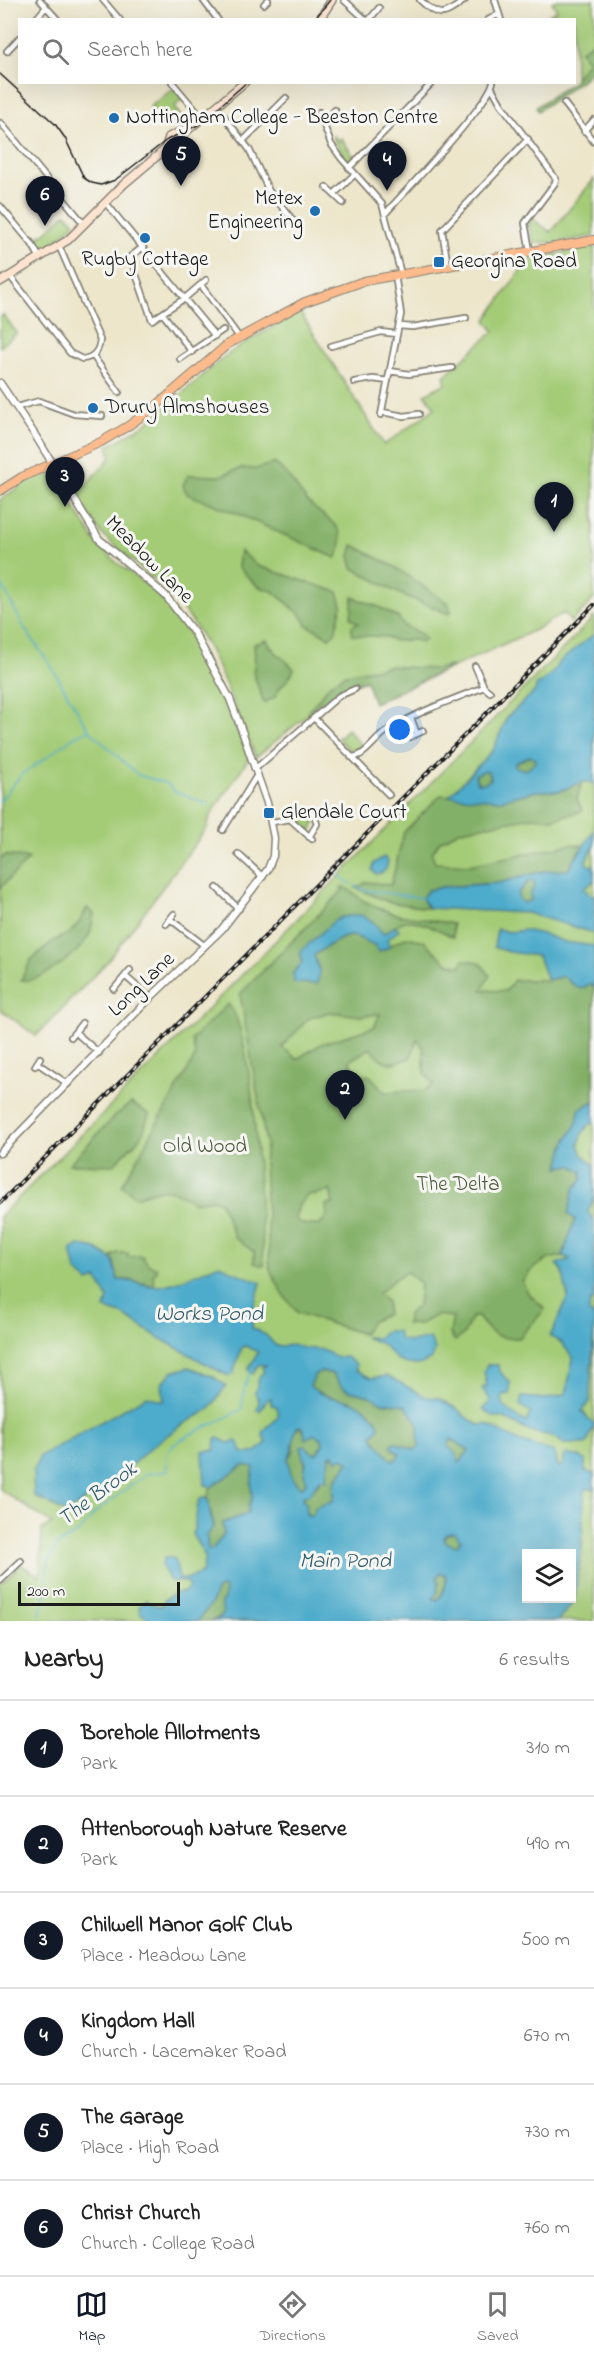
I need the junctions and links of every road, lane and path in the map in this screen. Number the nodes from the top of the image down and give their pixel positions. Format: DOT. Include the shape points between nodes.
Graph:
graph roads {
  1 [pos="40,0"];
  2 [pos="104,0"];
  3 [pos="203,0"];
  4 [pos="332,0"];
  5 [pos="420,0"];
  6 [pos="465,0"];
  7 [pos="495,0"];
  8 [pos="344,1"];
  9 [pos="46,7"];
  10 [pos="379,8"];
  11 [pos="500,17"];
  12 [pos="37,18"];
  13 [pos="56,18"];
  14 [pos="118,18"];
  15 [pos="216,18"];
  16 [pos="320,18"];
  17 [pos="365,18"];
  18 [pos="369,18"];
  19 [pos="18,39"];
  20 [pos="6,41"];
  21 [pos="173,84"];
  22 [pos="243,84"];
  23 [pos="432,84"];
  24 [pos="493,85"];
  25 [pos="286,98"];
  26 [pos="564,103"];
  27 [pos="217,107"];
  28 [pos="335,110"];
  29 [pos="319,112"];
  30 [pos="594,120"];
  31 [pos="201,121"];
  32 [pos="323,121"];
  33 [pos="1,123"];
  34 [pos="585,131"];
  35 [pos="528,138"];
  36 [pos="244,140"];
  37 [pos="594,142"];
  38 [pos="349,168"];
  39 [pos="355,174"];
  40 [pos="326,187"];
  41 [pos="334,194"];
  42 [pos="106,203"];
  43 [pos="343,203"];
  44 [pos="0,206"];
  45 [pos="385,214"];
  46 [pos="84,224"];
  47 [pos="297,225"];
  48 [pos="594,240"];
  49 [pos="59,246"];
  50 [pos="143,247"];
  51 [pos="530,251"];
  52 [pos="40,258"];
  53 [pos="448,266"];
  54 [pos="398,274"];
  55 [pos="10,276"];
  56 [pos="207,279"];
  57 [pos="0,282"];
  58 [pos="201,285"];
  59 [pos="185,298"];
  60 [pos="163,314"];
  61 [pos="466,318"];
  62 [pos="399,326"];
  63 [pos="223,330"];
  64 [pos="397,334"];
  65 [pos="215,336"];
  66 [pos="239,337"];
  67 [pos="331,346"];
  68 [pos="192,352"];
  69 [pos="93,356"];
  70 [pos="180,359"];
  71 [pos="452,368"];
  72 [pos="390,371"];
  73 [pos="388,381"];
  74 [pos="354,382"];
  75 [pos="0,383"];
  76 [pos="119,392"];
  77 [pos="17,407"];
  78 [pos="419,414"];
  79 [pos="102,416"];
  80 [pos="52,463"];
  81 [pos="0,491"];
  82 [pos="475,666"];
  83 [pos="484,687"];
  84 [pos="355,690"];
  85 [pos="490,692"];
  86 [pos="314,718"];
  87 [pos="411,718"];
  88 [pos="423,731"];
  89 [pos="417,734"];
  90 [pos="410,737"];
  91 [pos="351,757"];
  92 [pos="256,772"];
  93 [pos="389,795"];
  94 [pos="290,819"];
  95 [pos="272,822"];
  96 [pos="223,830"];
  97 [pos="238,854"];
  98 [pos="263,877"];
  99 [pos="217,888"];
  100 [pos="238,909"];
  101 [pos="174,914"];
  102 [pos="170,919"];
  103 [pos="166,924"];
  104 [pos="205,946"];
  105 [pos="130,970"];
  106 [pos="125,976"];
  107 [pos="114,989"];
  108 [pos="150,999"];
  109 [pos="82,1023"];
  110 [pos="75,1032"];
  111 [pos="71,1037"];
  112 [pos="99,1053"];
  113 [pos="37,1062"];
  114 [pos="68,1084"];
  115 [pos="0,1151"];
  116 [pos="21,1561"];
  117 [pos="0,1581"];
  1 -- 9 [label="street"];
  2 -- 14 [label="street"];
  3 -- 15 [label="street"];
  4 -- 16 [label="main road"];
  5 -- 6 [label="street" via="433,12 442,14"];
  7 -- 11 [label="street"];
  8 -- 17 [label="street"];
  9 -- 12 [label="street"];
  9 -- 13 [label="street"];
  10 -- 18 [label="street"];
  19 -- 20 [label="street" via="9,49"];
  21 -- 31 [label="street"];
  22 -- 27 [label="main road"];
  23 -- 38 [label="street"];
  24 -- 35 [label="street" via="501,104"];
  24 -- 45 [label="street" via="478,108"];
  25 -- 36 [label="street"];
  26 -- 34 [label="street"];
  27 -- 31 [label="main road"];
  27 -- 36 [label="street"];
  28 -- 32 [label="street"];
  29 -- 32 [label="street"];
  30 -- 34 [label="street"];
  31 -- 42 [label="main road" via="169,137 165,149"];
  32 -- 38 [label="street" via="331,144"];
  33 -- 46 [label="street"];
  34 -- 37 [label="street"];
  35 -- 51 [label="street" via="556,179 525,223"];
  35 -- 53 [label="street" via="442,230"];
  36 -- 47 [label="street" via="266,186"];
  38 -- 39 [label="street"];
  39 -- 41 [label="street"];
  39 -- 45 [label="street" via="377,197"];
  40 -- 41 [label="street"];
  41 -- 43 [label="street"];
  42 -- 46 [label="main road"];
  42 -- 50 [label="street"];
  44 -- 52 [label="street"];
  45 -- 54 [label="street"];
  46 -- 49 [label="main road"];
  48 -- 51 [label="main road"];
  49 -- 52 [label="main road"];
  49 -- 69 [label="street" via="100,340"];
  50 -- 59 [label="street"];
  50 -- 60 [label="street" via="130,257 152,320"];
  51 -- 53 [label="main road"];
  52 -- 55 [label="main road"];
  53 -- 54 [label="main road"];
  54 -- 62 [label="street"];
  54 -- 66 [label="main road" via="364,281 305,302"];
  55 -- 57 [label="main road"];
  55 -- 69 [label="street" via="70,353 82,359"];
  56 -- 58 [label="street"];
  58 -- 59 [label="street"];
  58 -- 66 [label="street"];
  59 -- 60 [label="street"];
  59 -- 65 [label="street"];
  60 -- 68 [label="street"];
  61 -- 62 [label="street" via="409,328"];
  62 -- 64 [label="street"];
  63 -- 65 [label="street"];
  64 -- 67 [label="street" via="381,332"];
  64 -- 72 [label="street"];
  65 -- 68 [label="street"];
  66 -- 80 [label="main road" via="139,419 101,442"];
  68 -- 70 [label="street"];
  69 -- 76 [label="street"];
  71 -- 72 [label="street" via="409,374"];
  72 -- 73 [label="street"];
  73 -- 74 [label="street"];
  73 -- 78 [label="street" via="382,414"];
  75 -- 77 [label="street, Meadow Lane"];
  77 -- 79 [label="street" via="39,401 74,414"];
  77 -- 80 [label="street, Meadow Lane"];
  80 -- 81 [label="main road"];
  80 -- 92 [label="street, Meadow Lane" via="99,539 165,595 195,633 230,699"];
  82 -- 83 [label="street"];
  83 -- 85 [label="street"];
  83 -- 87 [label="street"];
  84 -- 86 [label="street" via="339,696"];
  86 -- 91 [label="street"];
  86 -- 92 [label="street"];
  87 -- 89 [label="street"];
  87 -- 91 [label="street" via="383,733 358,757"];
  88 -- 89 [label="street"];
  89 -- 90 [label="street"];
  91 -- 93 [label="street"];
  92 -- 95 [label="street, Meadow Lane"];
  92 -- 96 [label="street" via="224,821"];
  94 -- 94 [label="street" via="311,838 317,824 314,814 302,810"];
  94 -- 95 [label="street"];
  95 -- 98 [label="street, Long Lane" via="273,856"];
  97 -- 98 [label="street"];
  98 -- 100 [label="street, Long Lane"];
  99 -- 100 [label="street"];
  100 -- 104 [label="street, Long Lane"];
  101 -- 102 [label="street"];
  102 -- 103 [label="street"];
  102 -- 104 [label="street"];
  104 -- 108 [label="street, Long Lane"];
  105 -- 106 [label="street"];
  106 -- 107 [label="street"];
  106 -- 108 [label="street"];
  108 -- 112 [label="street, Long Lane"];
  109 -- 110 [label="street"];
  110 -- 111 [label="street"];
  110 -- 112 [label="street"];
  112 -- 114 [label="street, Long Lane"];
  113 -- 114 [label="street"];
  114 -- 115 [label="street, Long Lane"];
  116 -- 117 [label="street"];
}
